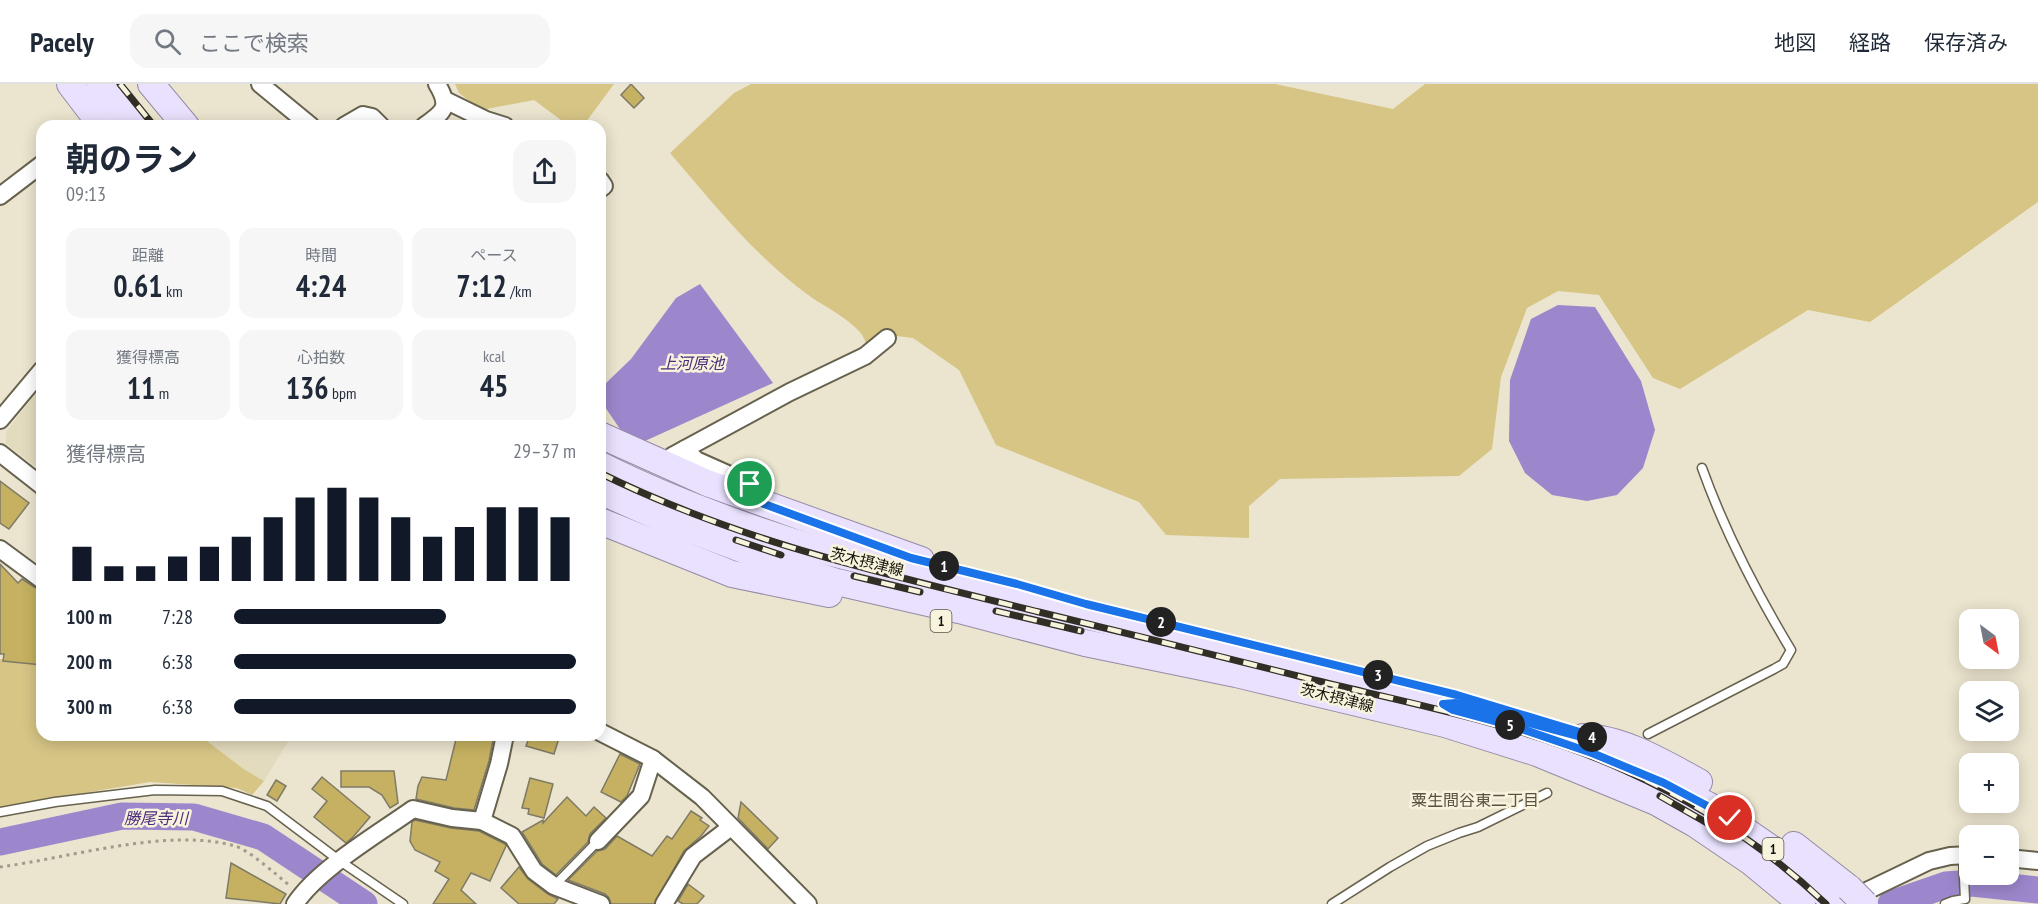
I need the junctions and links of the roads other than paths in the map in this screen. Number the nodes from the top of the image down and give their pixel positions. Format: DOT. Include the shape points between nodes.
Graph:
graph roads {
  1 [pos="70,84"];
  2 [pos="85,84"];
  3 [pos="100,84"];
  4 [pos="132,84"];
  5 [pos="151,84"];
  6 [pos="165,84"];
  7 [pos="260,84"];
  8 [pos="437,84"];
  9 [pos="445,100"];
  10 [pos="98,120"];
  11 [pos="100,120"];
  12 [pos="130,120"];
  13 [pos="161,120"];
  14 [pos="181,120"];
  15 [pos="195,120"];
  16 [pos="304,120"];
  17 [pos="354,120"];
  18 [pos="375,120"];
  19 [pos="432,120"];
  20 [pos="486,120"];
  21 [pos="36,169"];
  22 [pos="0,196"];
  23 [pos="887,338"];
  24 [pos="36,377"];
  25 [pos="0,420"];
  26 [pos="606,438"];
  27 [pos="0,453"];
  28 [pos="606,453"];
  29 [pos="606,468"];
  30 [pos="1702,468"];
  31 [pos="36,481"];
  32 [pos="756,501"];
  33 [pos="606,511"];
  34 [pos="606,513"];
  35 [pos="0,549"];
  36 [pos="36,576"];
  37 [pos="1160,659"];
  38 [pos="1287,701"];
  39 [pos="1443,704"];
  40 [pos="1648,734"];
  41 [pos="606,735"];
  42 [pos="1593,737"];
  43 [pos="504,741"];
  44 [pos="652,759"];
  45 [pos="1547,794"];
  46 [pos="0,812"];
  47 [pos="482,821"];
  48 [pos="731,827"];
  49 [pos="598,841"];
  50 [pos="1959,857"];
  51 [pos="2019,859"];
  52 [pos="340,861"];
  53 [pos="2038,861"];
  54 [pos="1965,885"];
  55 [pos="554,886"];
  56 [pos="300,896"];
  57 [pos="1845,900"];
  58 [pos="404,904"];
  59 [pos="600,904"];
  60 [pos="664,904"];
  61 [pos="808,904"];
  62 [pos="1332,904"];
  63 [pos="1780,904"];
  64 [pos="1802,904"];
  65 [pos="1945,904"];
  1 -- 10 [label="main road"];
  2 -- 11 [label="main road"];
  3 -- 12 [label="main road"];
  4 -- 13 [label="main road"];
  5 -- 14 [label="main road"];
  6 -- 15 [label="main road"];
  7 -- 16 [label="street"];
  8 -- 9 [label="street"];
  9 -- 19 [label="street" via="440,114"];
  9 -- 20 [label="street"];
  17 -- 18 [label="street" via="363,115"];
  21 -- 22 [label="street"];
  23 -- 32 [label="street" via="865,356 679,452 750,484"];
  24 -- 25 [label="street"];
  26 -- 32 [label="main road"];
  27 -- 31 [label="street"];
  28 -- 32 [label="main road" via="668,481 762,514"];
  29 -- 39 [label="main road, 茨木摂津線 / 1" via="707,512 823,551"];
  30 -- 40 [label="lane" via="1717,509 1762,602 1791,650 1783,664"];
  32 -- 42 [label="main road" via="799,525 911,558 1457,695"];
  33 -- 37 [label="main road, 茨木摂津線 / 1" via="680,526 837,582"];
  34 -- 38 [label="main road, 1" via="713,568 774,579 1154,674 1204,681"];
  35 -- 36 [label="street"];
  37 -- 38 [label="main road, 1"];
  37 -- 64 [label="main road, 茨木摂津線 / 1" via="1433,722 1537,753 1656,802 1695,824 1751,862"];
  38 -- 63 [label="main road, 1" via="1448,741 1554,773 1655,819 1728,864"];
  39 -- 42 [label="main road" via="1456,703"];
  39 -- 57 [label="main road, 茨木摂津線 / 1" via="1584,750 1698,800 1730,818"];
  41 -- 44 [label="street"];
  42 -- 57 [label="main road" via="1629,747 1714,791 1766,825"];
  43 -- 47 [label="street"];
  44 -- 48 [label="street" via="702,797"];
  44 -- 49 [label="street" via="641,796"];
  45 -- 62 [label="lane" via="1427,846"];
  46 -- 52 [label="lane" via="155,790 222,791 267,806"];
  47 -- 52 [label="street" via="413,809"];
  47 -- 55 [label="street" via="512,836 534,871"];
  48 -- 60 [label="street" via="693,856"];
  48 -- 61 [label="street"];
  49 -- 55 [label="lane"];
  50 -- 57 [label="street" via="1929,861"];
  51 -- 53 [label="street"];
  52 -- 56 [label="street"];
  52 -- 58 [label="lane"];
  54 -- 65 [label="lane" via="1965,899"];
  55 -- 59 [label="street"];
}
